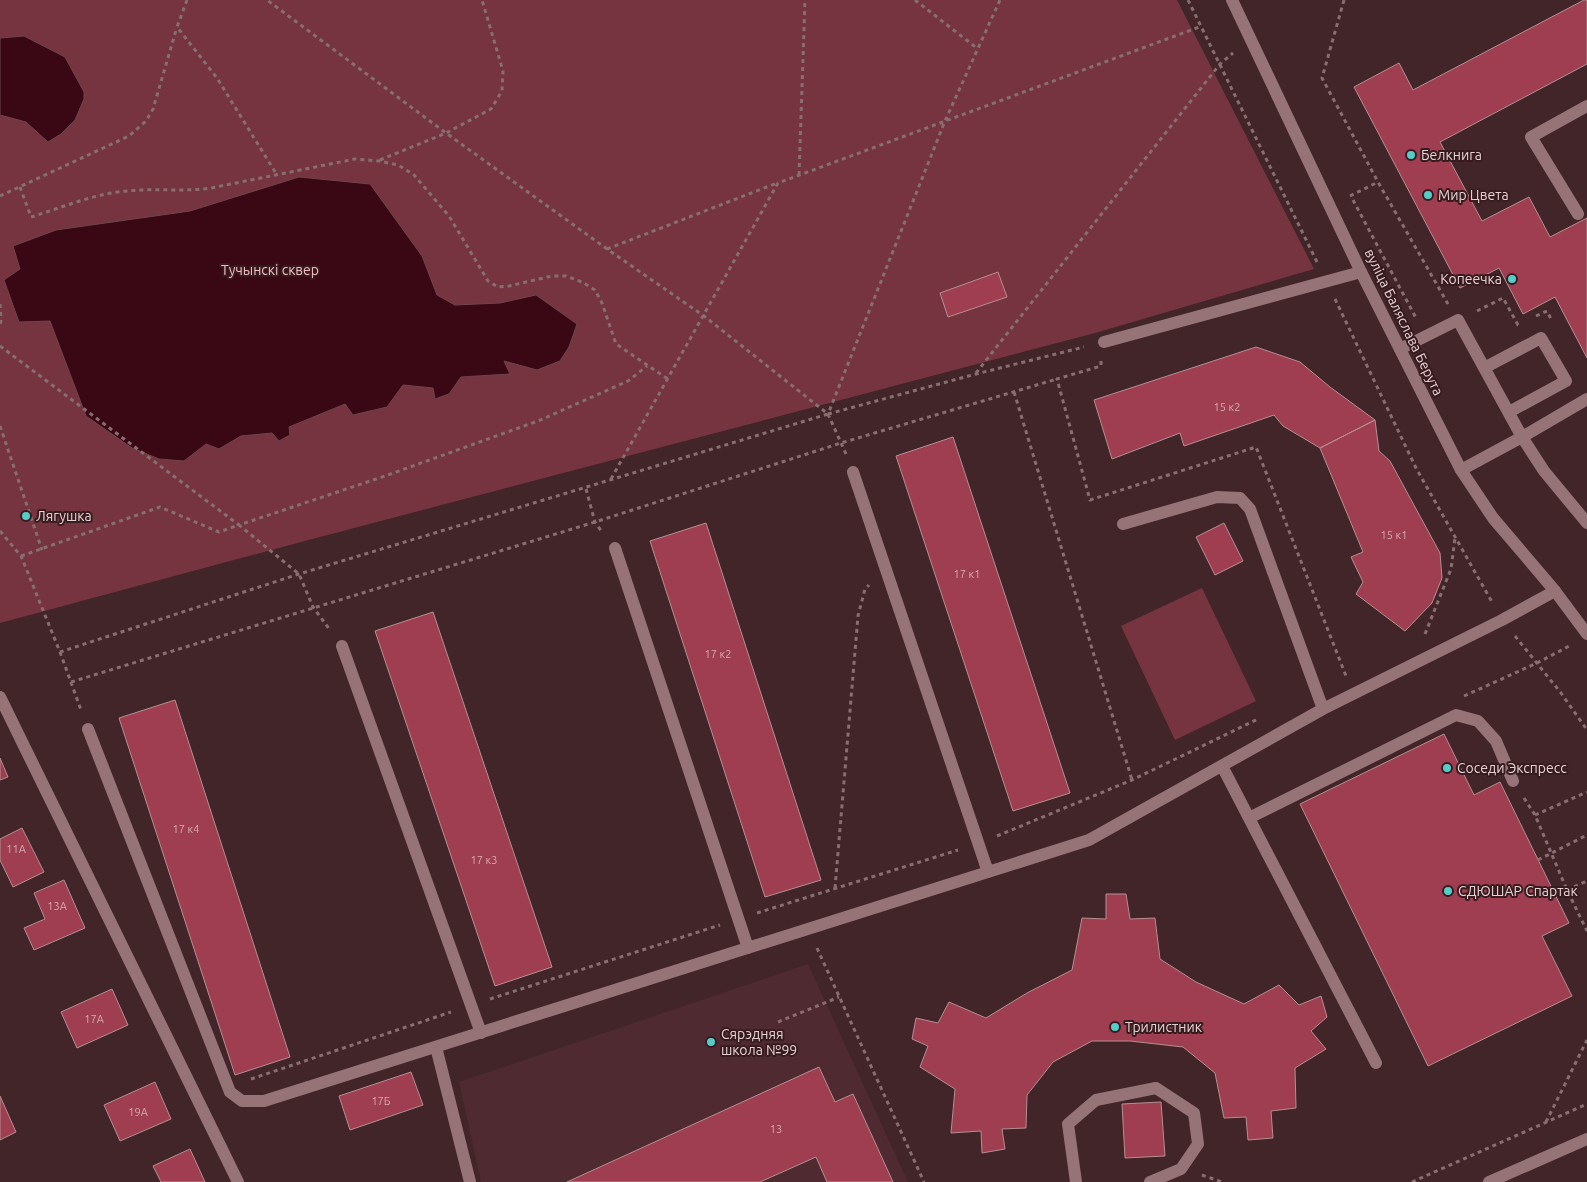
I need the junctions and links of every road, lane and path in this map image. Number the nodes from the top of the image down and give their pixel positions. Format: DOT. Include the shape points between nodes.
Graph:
graph roads {
  1 [pos="187,0"];
  2 [pos="267,0"];
  3 [pos="482,0"];
  4 [pos="915,0"];
  5 [pos="1000,0"];
  6 [pos="1188,0"];
  7 [pos="1344,0"];
  8 [pos="806,1"];
  9 [pos="1236,1"];
  10 [pos="1202,26"];
  11 [pos="177,27"];
  12 [pos="1250,38"];
  13 [pos="978,49"];
  14 [pos="1220,64"];
  15 [pos="1587,106"];
  16 [pos="945,121"];
  17 [pos="446,133"];
  18 [pos="380,161"];
  19 [pos="277,175"];
  20 [pos="799,175"];
  21 [pos="1378,182"];
  22 [pos="778,183"];
  23 [pos="20,187"];
  24 [pos="0,196"];
  25 [pos="1350,196"];
  26 [pos="1578,214"];
  27 [pos="607,249"];
  28 [pos="1361,272"];
  29 [pos="1326,280"];
  30 [pos="1503,298"];
  31 [pos="0,304"];
  32 [pos="704,316"];
  33 [pos="1458,320"];
  34 [pos="0,326"];
  35 [pos="1104,342"];
  36 [pos="0,346"];
  37 [pos="1400,349"];
  38 [pos="647,366"];
  39 [pos="1484,368"];
  40 [pos="976,374"];
  41 [pos="668,379"];
  42 [pos="1057,379"];
  43 [pos="1014,392"];
  44 [pos="1587,399"];
  45 [pos="1509,412"];
  46 [pos="828,414"];
  47 [pos="0,426"];
  48 [pos="1522,437"];
  49 [pos="842,443"];
  50 [pos="1461,470"];
  51 [pos="853,472"];
  52 [pos="611,480"];
  53 [pos="586,489"];
  54 [pos="594,522"];
  55 [pos="1587,523"];
  56 [pos="1123,524"];
  57 [pos="239,525"];
  58 [pos="0,531"];
  59 [pos="1456,537"];
  60 [pos="614,548"];
  61 [pos="42,550"];
  62 [pos="21,556"];
  63 [pos="884,565"];
  64 [pos="299,574"];
  65 [pos="1556,591"];
  66 [pos="312,607"];
  67 [pos="1502,620"];
  68 [pos="1587,634"];
  69 [pos="1423,639"];
  70 [pos="342,646"];
  71 [pos="60,652"];
  72 [pos="1346,676"];
  73 [pos="71,682"];
  74 [pos="1316,691"];
  75 [pos="0,697"];
  76 [pos="1323,709"];
  77 [pos="1264,716"];
  78 [pos="88,729"];
  79 [pos="1587,730"];
  80 [pos="1222,766"];
  81 [pos="1132,780"];
  82 [pos="1513,781"];
  83 [pos="1587,792"];
  84 [pos="1535,816"];
  85 [pos="1249,818"];
  86 [pos="1587,835"];
  87 [pos="978,844"];
  88 [pos="1551,853"];
  89 [pos="1538,860"];
  90 [pos="988,872"];
  91 [pos="1587,881"];
  92 [pos="835,888"];
  93 [pos="1567,890"];
  94 [pos="738,919"];
  95 [pos="1587,931"];
  96 [pos="814,942"];
  97 [pos="748,948"];
  98 [pos="839,997"];
  99 [pos="472,1006"];
  100 [pos="778,1022"];
  101 [pos="481,1033"];
  102 [pos="1587,1040"];
  103 [pos="436,1047"];
  104 [pos="1376,1063"];
  105 [pos="228,1086"];
  106 [pos="1587,1104"];
  107 [pos="1546,1122"];
  108 [pos="1587,1139"];
  109 [pos="238,1182"];
  110 [pos="470,1182"];
  111 [pos="924,1182"];
  112 [pos="1076,1182"];
  113 [pos="1150,1182"];
  114 [pos="1412,1182"];
  115 [pos="1488,1182"];
  1 -- 11 [label="path"];
  2 -- 17 [label="path"];
  3 -- 17 [label="path" via="503,71 502,91 491,110"];
  4 -- 13 [label="path"];
  5 -- 13 [label="path"];
  6 -- 10 [label="path"];
  7 -- 21 [label="path" via="1322,78"];
  8 -- 20 [label="path"];
  9 -- 12 [label="street, вуліца Баляслава Берута"];
  10 -- 14 [label="path"];
  10 -- 16 [label="path"];
  11 -- 19 [label="path" via="217,78"];
  11 -- 23 [label="path" via="153,109 146,121 129,136"];
  12 -- 14 [label="path"];
  12 -- 28 [label="street, вуліца Баляслава Берута"];
  13 -- 16 [label="path"];
  14 -- 29 [label="path"];
  14 -- 40 [label="path"];
  15 -- 26 [label="street" via="1530,137"];
  16 -- 20 [label="path"];
  16 -- 46 [label="path"];
  17 -- 18 [label="path"];
  17 -- 27 [label="path"];
  18 -- 19 [label="path" via="355,159"];
  18 -- 38 [label="path" via="398,165 414,176 449,216 488,281 498,287 552,276 566,276 582,282 594,290 602,303 616,344"];
  19 -- 23 [label="path" via="198,190 128,190 31,218"];
  20 -- 22 [label="path"];
  21 -- 25 [label="path"];
  21 -- 33 [label="path"];
  22 -- 27 [label="path"];
  22 -- 32 [label="path"];
  23 -- 24 [label="path"];
  27 -- 32 [label="path"];
  28 -- 29 [label="street"];
  28 -- 37 [label="street, вуліца Баляслава Берута"];
  29 -- 35 [label="street"];
  29 -- 59 [label="path" via="1416,468"];
  30 -- 33 [label="path"];
  31 -- 34 [label="path"];
  32 -- 41 [label="path"];
  32 -- 46 [label="path"];
  33 -- 37 [label="street"];
  33 -- 39 [label="street"];
  35 -- 40 [label="path"];
  36 -- 57 [label="path"];
  37 -- 50 [label="street, вуліца Баляслава Берута"];
  38 -- 41 [label="path"];
  38 -- 57 [label="path" via="628,381 538,421"];
  39 -- 45 [label="street"];
  39 -- 45 [label="street" via="1541,338 1566,381"];
  40 -- 46 [label="path"];
  41 -- 52 [label="path"];
  42 -- 43 [label="path"];
  43 -- 49 [label="path"];
  43 -- 81 [label="path"];
  44 -- 48 [label="street"];
  45 -- 48 [label="street"];
  46 -- 49 [label="path"];
  46 -- 52 [label="path"];
  47 -- 61 [label="path"];
  48 -- 50 [label="street"];
  48 -- 55 [label="street" via="1544,471"];
  49 -- 54 [label="path"];
  50 -- 65 [label="street, вуліца Баляслава Берута" via="1493,518"];
  51 -- 63 [label="street"];
  52 -- 53 [label="path"];
  53 -- 54 [label="path"];
  53 -- 64 [label="path"];
  54 -- 66 [label="path"];
  56 -- 74 [label="street" via="1217,498 1240,498 1250,509"];
  57 -- 61 [label="path" via="218,532 160,507"];
  57 -- 64 [label="path"];
  58 -- 62 [label="path"];
  59 -- 67 [label="path"];
  59 -- 69 [label="path" via="1451,569"];
  60 -- 94 [label="street"];
  61 -- 62 [label="path"];
  62 -- 71 [label="path"];
  63 -- 87 [label="street"];
  63 -- 92 [label="path" via="866,589 858,616"];
  64 -- 66 [label="path"];
  64 -- 71 [label="path"];
  65 -- 67 [label="street"];
  65 -- 68 [label="street, вуліца Баляслава Берута"];
  66 -- 70 [label="path"];
  66 -- 73 [label="path"];
  67 -- 76 [label="street"];
  67 -- 79 [label="path"];
  70 -- 99 [label="street"];
  71 -- 73 [label="path"];
  72 -- 74 [label="path"];
  73 -- 78 [label="path"];
  74 -- 76 [label="street"];
  75 -- 109 [label="street"];
  76 -- 80 [label="street"];
  77 -- 81 [label="path"];
  78 -- 105 [label="street"];
  80 -- 85 [label="street"];
  80 -- 90 [label="street" via="1090,840"];
  81 -- 87 [label="path"];
  82 -- 84 [label="path"];
  82 -- 85 [label="street" via="1496,741 1478,721 1456,715"];
  83 -- 84 [label="path"];
  84 -- 88 [label="path"];
  85 -- 104 [label="street"];
  86 -- 88 [label="path"];
  87 -- 90 [label="street"];
  87 -- 92 [label="path"];
  88 -- 89 [label="path"];
  88 -- 93 [label="path"];
  90 -- 97 [label="street"];
  91 -- 93 [label="path"];
  92 -- 94 [label="path"];
  93 -- 95 [label="path"];
  94 -- 97 [label="street"];
  94 -- 99 [label="path"];
  96 -- 98 [label="path"];
  97 -- 101 [label="street"];
  98 -- 100 [label="path"];
  98 -- 111 [label="path"];
  99 -- 101 [label="street"];
  99 -- 105 [label="path"];
  101 -- 103 [label="street"];
  102 -- 107 [label="path"];
  103 -- 105 [label="street" via="264,1101 242,1102"];
  103 -- 110 [label="street"];
  106 -- 107 [label="path"];
  107 -- 114 [label="path"];
  108 -- 115 [label="street"];
  112 -- 113 [label="street" via="1068,1124 1096,1100 1156,1088 1194,1113 1198,1144 1181,1168"];
}
